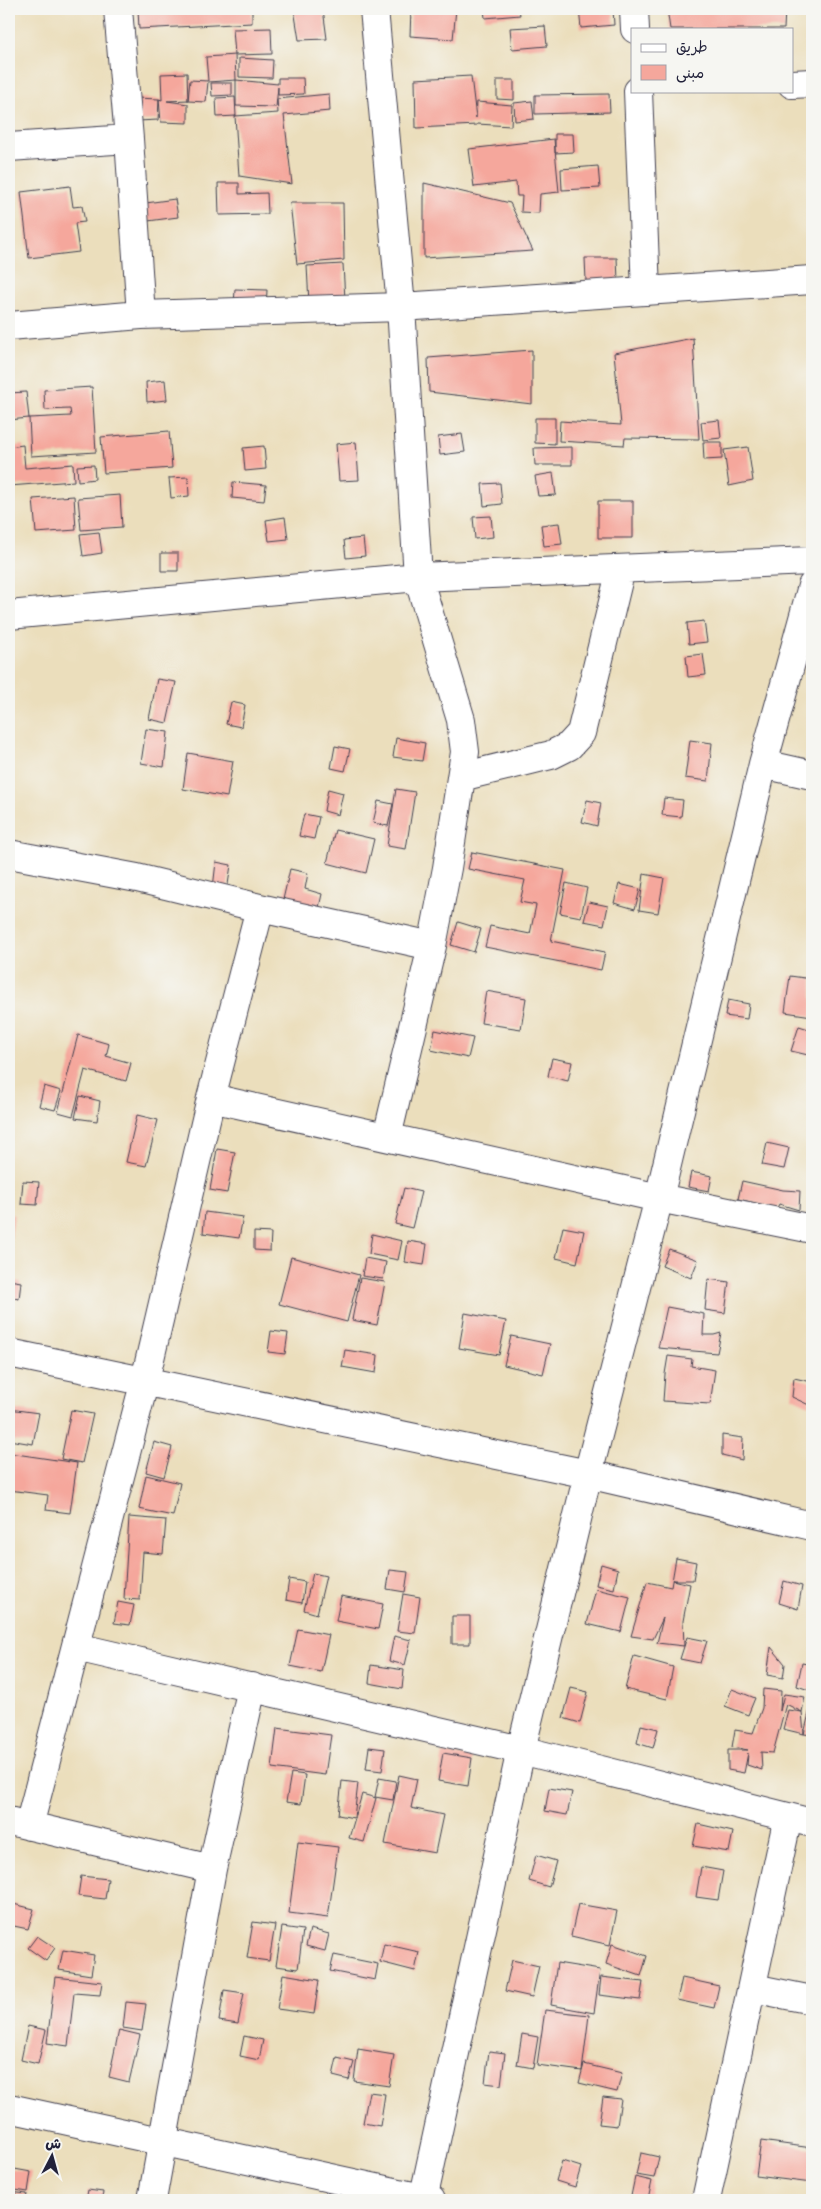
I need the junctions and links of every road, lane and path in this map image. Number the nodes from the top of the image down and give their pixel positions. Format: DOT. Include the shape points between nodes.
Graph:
graph roads {
  1 [pos="118,9"];
  2 [pos="374,9"];
  3 [pos="634,9"];
  4 [pos="635,28"];
  5 [pos="812,83"];
  6 [pos="794,84"];
  7 [pos="638,92"];
  8 [pos="129,139"];
  9 [pos="9,147"];
  10 [pos="812,280"];
  11 [pos="646,291"];
  12 [pos="401,307"];
  13 [pos="140,315"];
  14 [pos="9,326"];
  15 [pos="812,561"];
  16 [pos="621,569"];
  17 [pos="418,577"];
  18 [pos="812,586"];
  19 [pos="9,615"];
  20 [pos="763,764"];
  21 [pos="812,775"];
  22 [pos="461,777"];
  23 [pos="9,854"];
  24 [pos="260,908"];
  25 [pos="432,946"];
  26 [pos="211,1098"];
  27 [pos="387,1137"];
  28 [pos="660,1198"];
  29 [pos="812,1229"];
  30 [pos="9,1353"];
  31 [pos="145,1380"];
  32 [pos="588,1474"];
  33 [pos="812,1526"];
  34 [pos="76,1646"];
  35 [pos="252,1687"];
  36 [pos="521,1750"];
  37 [pos="800,1820"];
  38 [pos="19,1823"];
  39 [pos="212,1869"];
  40 [pos="753,1988"];
  41 [pos="812,2000"];
  42 [pos="9,2108"];
  43 [pos="163,2142"];
  44 [pos="152,2200"];
  45 [pos="426,2200"];
  46 [pos="706,2200"];
  1 -- 8 [label="street"];
  2 -- 12 [label="street"];
  3 -- 4 [label="street"];
  5 -- 6 [label="street"];
  7 -- 11 [label="street"];
  8 -- 9 [label="street"];
  8 -- 13 [label="street"];
  10 -- 11 [label="street"];
  11 -- 12 [label="street"];
  12 -- 13 [label="street"];
  12 -- 17 [label="street"];
  13 -- 14 [label="street"];
  15 -- 16 [label="street"];
  16 -- 17 [label="street"];
  16 -- 22 [label="street" via="581,733 569,746 550,755"];
  17 -- 19 [label="street"];
  17 -- 22 [label="street" via="461,720 465,752"];
  18 -- 20 [label="street"];
  20 -- 21 [label="street"];
  20 -- 28 [label="street"];
  22 -- 25 [label="street"];
  23 -- 24 [label="street" via="137,878"];
  24 -- 25 [label="street"];
  24 -- 26 [label="street"];
  25 -- 27 [label="street"];
  26 -- 27 [label="street"];
  26 -- 31 [label="street"];
  27 -- 28 [label="street"];
  28 -- 29 [label="street"];
  28 -- 32 [label="street"];
  30 -- 31 [label="street"];
  31 -- 32 [label="street"];
  31 -- 34 [label="street"];
  32 -- 33 [label="street"];
  32 -- 36 [label="street"];
  34 -- 35 [label="street"];
  34 -- 38 [label="street"];
  35 -- 36 [label="street"];
  35 -- 39 [label="street"];
  36 -- 37 [label="street"];
  36 -- 45 [label="street"];
  37 -- 40 [label="street"];
  38 -- 39 [label="street"];
  39 -- 43 [label="street"];
  40 -- 41 [label="street"];
  40 -- 46 [label="street"];
  42 -- 43 [label="street"];
  43 -- 44 [label="street"];
  43 -- 45 [label="street"];
}
